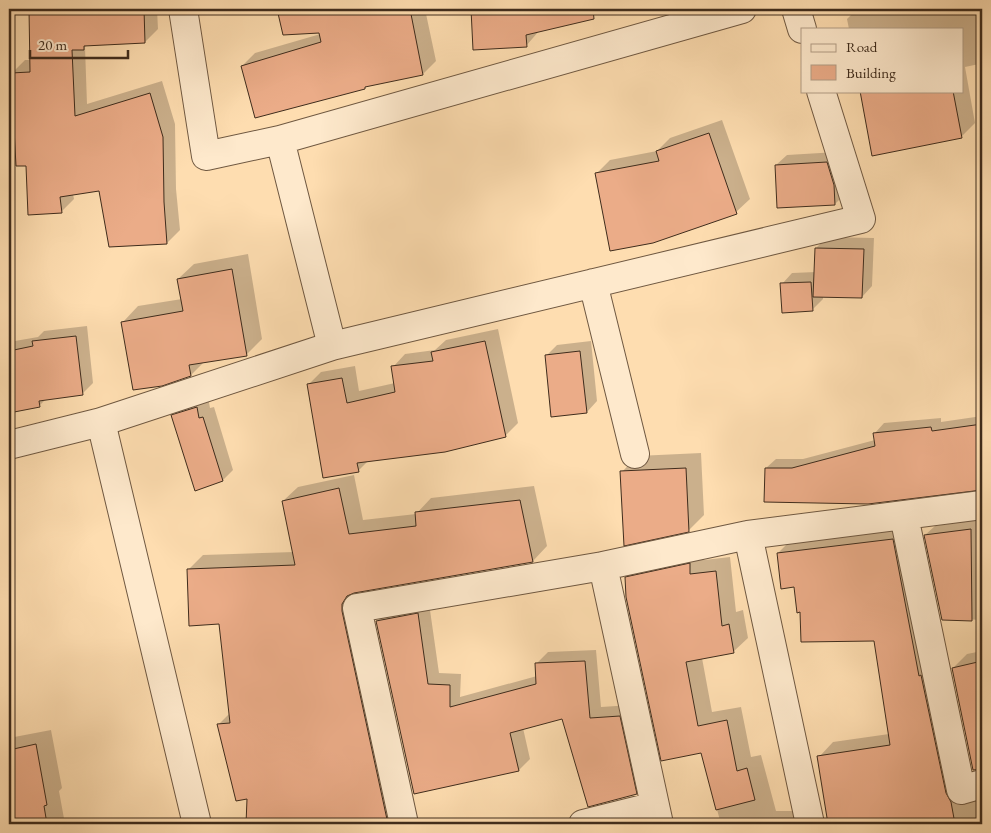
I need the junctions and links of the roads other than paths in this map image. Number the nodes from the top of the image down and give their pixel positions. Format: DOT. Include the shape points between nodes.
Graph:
graph roads {
  1 [pos="183,9"];
  2 [pos="742,9"];
  3 [pos="796,9"];
  4 [pos="802,28"];
  5 [pos="822,92"];
  6 [pos="280,140"];
  7 [pos="593,283"];
  8 [pos="332,346"];
  9 [pos="101,422"];
  10 [pos="9,445"];
  11 [pos="635,454"];
  12 [pos="982,505"];
  13 [pos="904,516"];
  14 [pos="748,536"];
  15 [pos="603,566"];
  16 [pos="982,784"];
  17 [pos="657,815"];
  18 [pos="197,824"];
  19 [pos="404,824"];
  20 [pos="583,824"];
  21 [pos="810,824"];
  1 -- 6 [label="street" via="206,156"];
  2 -- 6 [label="street"];
  3 -- 4 [label="street"];
  5 -- 7 [label="street" via="861,219"];
  6 -- 8 [label="street"];
  7 -- 8 [label="street"];
  7 -- 11 [label="street"];
  8 -- 9 [label="street"];
  9 -- 10 [label="street"];
  9 -- 18 [label="street"];
  12 -- 13 [label="street"];
  13 -- 14 [label="street"];
  13 -- 16 [label="street" via="961,790"];
  14 -- 15 [label="street"];
  14 -- 21 [label="street"];
  15 -- 17 [label="street"];
  15 -- 19 [label="street" via="357,608"];
  17 -- 20 [label="street"];
}
